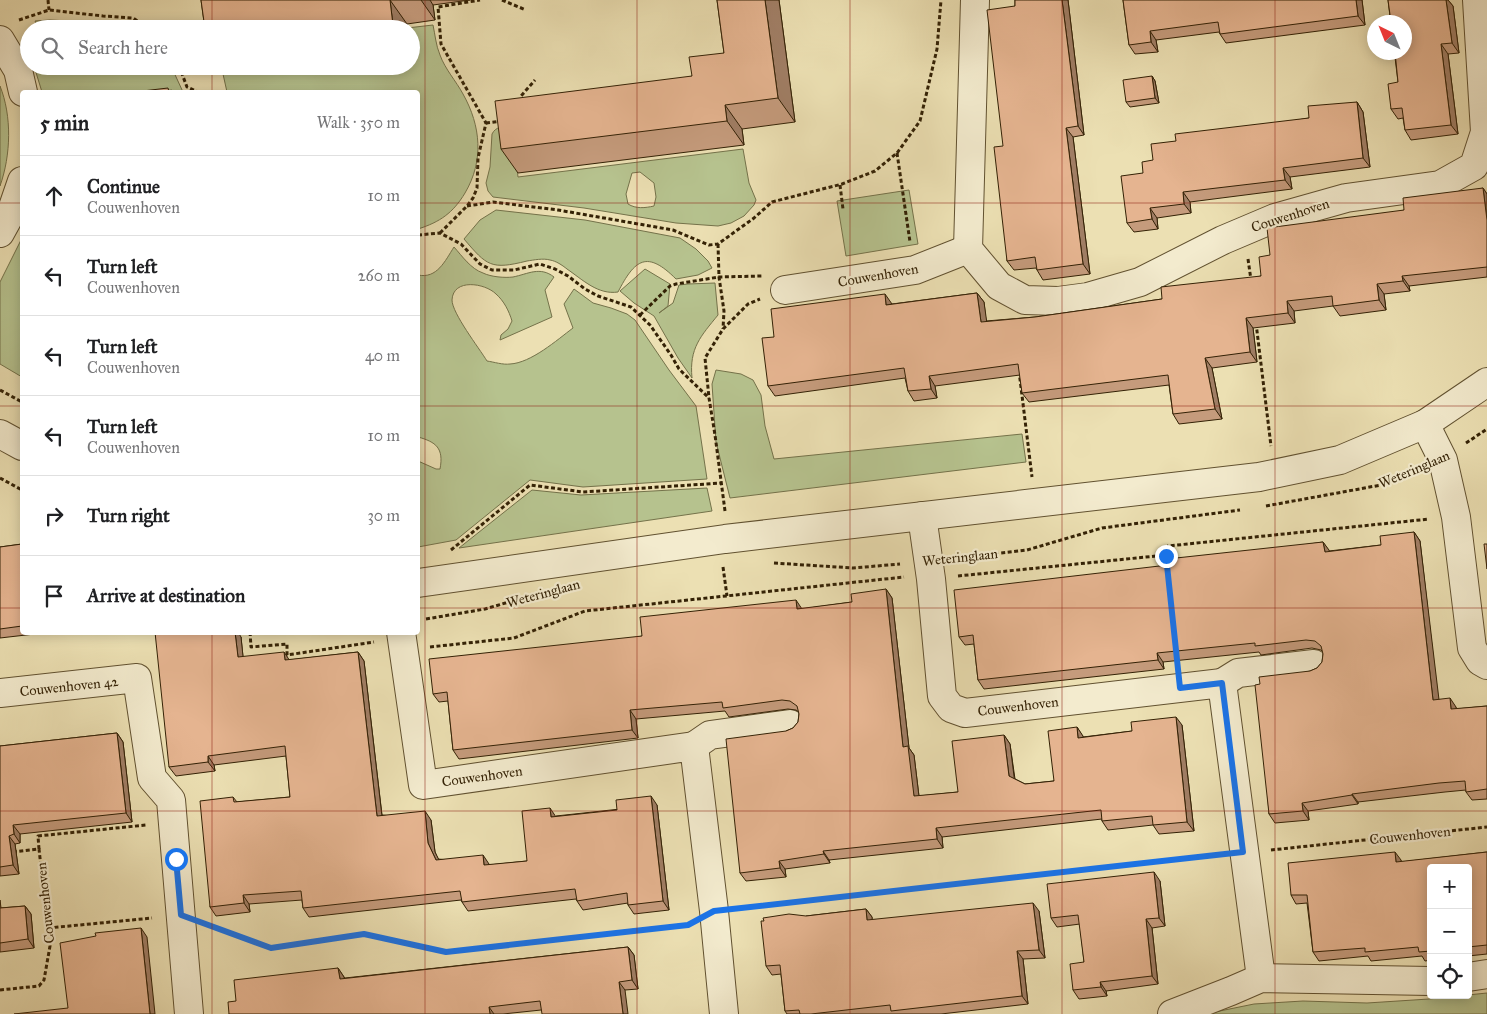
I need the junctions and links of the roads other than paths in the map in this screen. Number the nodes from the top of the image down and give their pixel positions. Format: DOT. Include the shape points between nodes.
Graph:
graph roads {
  1 [pos="975,0"];
  2 [pos="1478,0"];
  3 [pos="9,30"];
  4 [pos="23,90"];
  5 [pos="20,187"];
  6 [pos="0,233"];
  7 [pos="968,248"];
  8 [pos="785,290"];
  9 [pos="1487,382"];
  10 [pos="1425,424"];
  11 [pos="0,434"];
  12 [pos="20,445"];
  13 [pos="922,516"];
  14 [pos="420,583"];
  15 [pos="408,635"];
  16 [pos="1314,664"];
  17 [pos="1487,665"];
  18 [pos="1222,683"];
  19 [pos="0,693"];
  20 [pos="790,724"];
  21 [pos="694,746"];
  22 [pos="1487,974"];
  23 [pos="1472,976"];
  24 [pos="1261,978"];
  25 [pos="1427,981"];
  26 [pos="189,1014"];
  27 [pos="724,1014"];
  28 [pos="1172,1014"];
  1 -- 7 [label="street"];
  2 -- 7 [label="street, Couwenhoven" via="1485,132 1474,166 1440,186 1346,198 1275,218 1140,282 1088,297 1058,301 1025,300 999,286"];
  3 -- 4 [label="street"];
  5 -- 6 [label="street"];
  7 -- 8 [label="street, Couwenhoven" via="915,270"];
  9 -- 10 [label="street, Weteringlaan"];
  10 -- 13 [label="street, Weteringlaan" via="1340,460 1259,478"];
  10 -- 17 [label="street" via="1443,460 1456,517 1472,648 1480,661"];
  11 -- 12 [label="street"];
  13 -- 14 [label="street, Weteringlaan" via="728,554"];
  13 -- 18 [label="street, Couwenhoven" via="942,696 951,708 965,713"];
  15 -- 21 [label="street, Couwenhoven" via="423,785"];
  16 -- 18 [label="street, Couwenhoven" via="1238,673"];
  18 -- 24 [label="street"];
  19 -- 26 [label="street, Couwenhoven 42" via="137,678 152,778 171,800"];
  20 -- 21 [label="street, Couwenhoven" via="710,735"];
  21 -- 27 [label="street"];
  22 -- 23 [label="street"];
  24 -- 25 [label="street"];
  24 -- 28 [label="street"];
}
